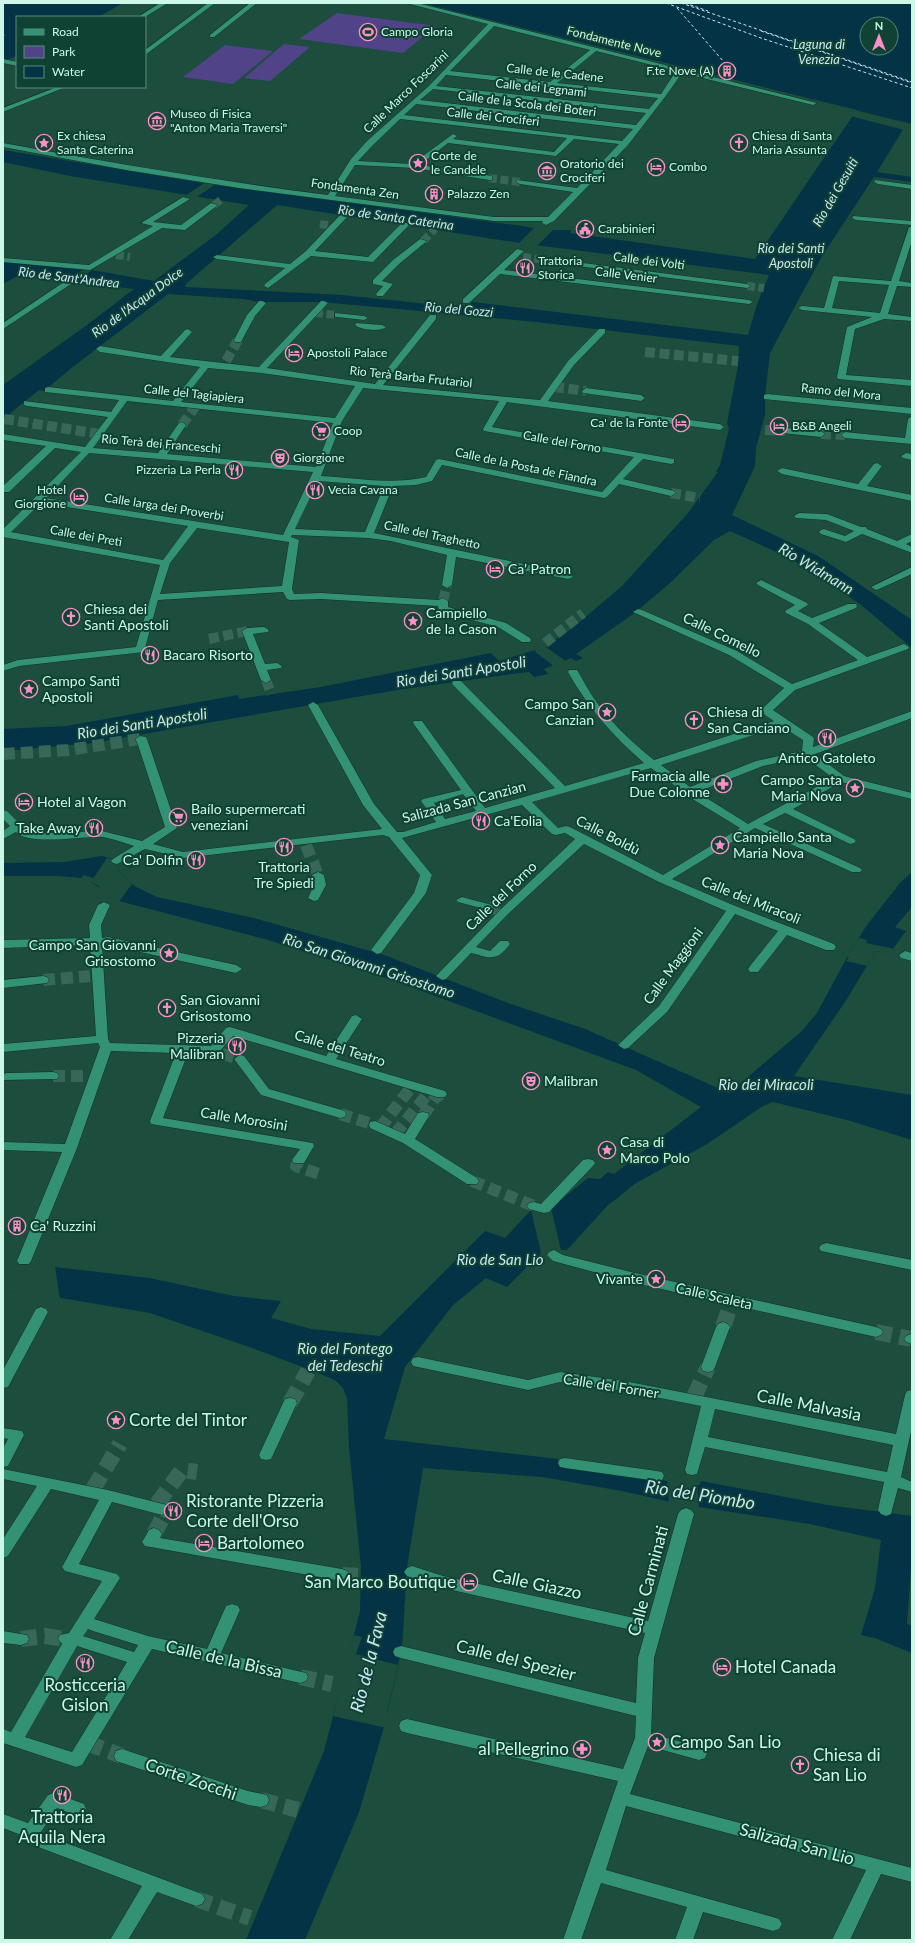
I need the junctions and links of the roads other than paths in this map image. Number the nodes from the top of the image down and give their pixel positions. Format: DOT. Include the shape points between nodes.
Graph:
graph roads {
  1 [pos="212,3"];
  2 [pos="254,3"];
  3 [pos="409,3"];
  4 [pos="163,4"];
  5 [pos="143,16"];
  6 [pos="492,24"];
  7 [pos="212,36"];
  8 [pos="595,49"];
  9 [pos="146,52"];
  10 [pos="5,61"];
  11 [pos="16,64"];
  12 [pos="680,70"];
  13 [pos="446,73"];
  14 [pos="551,84"];
  15 [pos="431,87"];
  16 [pos="60,88"];
  17 [pos="663,96"];
  18 [pos="415,102"];
  19 [pos="813,103"];
  20 [pos="3,110"];
  21 [pos="648,113"];
  22 [pos="522,114"];
  23 [pos="399,117"];
  24 [pos="464,125"];
  25 [pos="637,127"];
  26 [pos="572,137"];
  27 [pos="448,141"];
  28 [pos="625,143"];
  29 [pos="3,145"];
  30 [pos="354,162"];
  31 [pos="414,166"];
  32 [pos="490,178"];
  33 [pos="520,182"];
  34 [pos="878,182"];
  35 [pos="912,186"];
  36 [pos="579,191"];
  37 [pos="330,198"];
  38 [pos="186,199"];
  39 [pos="214,205"];
  40 [pos="344,216"];
  41 [pos="856,218"];
  42 [pos="912,223"];
  43 [pos="406,224"];
  44 [pos="161,225"];
  45 [pos="912,229"];
  46 [pos="423,241"];
  47 [pos="908,252"];
  48 [pos="309,253"];
  49 [pos="519,255"];
  50 [pos="217,257"];
  51 [pos="3,260"];
  52 [pos="370,260"];
  53 [pos="547,260"];
  54 [pos="395,263"];
  55 [pos="292,267"];
  56 [pos="500,272"];
  57 [pos="893,283"];
  58 [pos="67,284"];
  59 [pos="912,285"];
  60 [pos="268,286"];
  61 [pos="747,286"];
  62 [pos="380,294"];
  63 [pos="466,301"];
  64 [pos="749,302"];
  65 [pos="262,303"];
  66 [pos="324,303"];
  67 [pos="802,308"];
  68 [pos="827,310"];
  69 [pos="338,315"];
  70 [pos="883,316"];
  71 [pos="433,317"];
  72 [pos="912,319"];
  73 [pos="3,326"];
  74 [pos="382,327"];
  75 [pos="602,331"];
  76 [pos="188,332"];
  77 [pos="238,340"];
  78 [pos="100,349"];
  79 [pos="163,359"];
  80 [pos="206,365"];
  81 [pos="261,370"];
  82 [pos="912,383"];
  83 [pos="361,384"];
  84 [pos="377,387"];
  85 [pos="48,390"];
  86 [pos="586,391"];
  87 [pos="767,397"];
  88 [pos="641,398"];
  89 [pos="124,399"];
  90 [pos="505,399"];
  91 [pos="27,403"];
  92 [pos="542,403"];
  93 [pos="175,404"];
  94 [pos="912,411"];
  95 [pos="114,416"];
  96 [pos="338,421"];
  97 [pos="912,422"];
  98 [pos="182,425"];
  99 [pos="720,427"];
  100 [pos="785,431"];
  101 [pos="821,434"];
  102 [pos="845,435"];
  103 [pos="3,437"];
  104 [pos="911,441"];
  105 [pos="53,445"];
  106 [pos="88,450"];
  107 [pos="641,455"];
  108 [pos="161,456"];
  109 [pos="671,461"];
  110 [pos="876,466"];
  111 [pos="782,471"];
  112 [pos="317,474"];
  113 [pos="429,479"];
  114 [pos="618,481"];
  115 [pos="390,483"];
  116 [pos="861,487"];
  117 [pos="3,489"];
  118 [pos="671,492"];
  119 [pos="912,498"];
  120 [pos="38,500"];
  121 [pos="799,516"];
  122 [pos="194,525"];
  123 [pos="863,530"];
  124 [pos="824,532"];
  125 [pos="3,533"];
  126 [pos="368,535"];
  127 [pos="290,537"];
  128 [pos="912,537"];
  129 [pos="899,544"];
  130 [pos="912,550"];
  131 [pos="452,553"];
  132 [pos="165,563"];
  133 [pos="912,570"];
  134 [pos="568,576"];
  135 [pos="761,583"];
  136 [pos="447,585"];
  137 [pos="876,588"];
  138 [pos="287,589"];
  139 [pos="154,597"];
  140 [pos="852,606"];
  141 [pos="638,612"];
  142 [pos="812,622"];
  143 [pos="264,630"];
  144 [pos="526,640"];
  145 [pos="904,647"];
  146 [pos="864,660"];
  147 [pos="277,666"];
  148 [pos="3,668"];
  149 [pos="261,668"];
  150 [pos="573,672"];
  151 [pos="266,680"];
  152 [pos="457,683"];
  153 [pos="791,688"];
  154 [pos="313,705"];
  155 [pos="912,714"];
  156 [pos="782,722"];
  157 [pos="418,723"];
  158 [pos="140,739"];
  159 [pos="807,753"];
  160 [pos="651,762"];
  161 [pos="840,778"];
  162 [pos="564,790"];
  163 [pos="689,791"];
  164 [pos="458,793"];
  165 [pos="912,796"];
  166 [pos="526,802"];
  167 [pos="785,809"];
  168 [pos="3,813"];
  169 [pos="483,813"];
  170 [pos="443,824"];
  171 [pos="751,826"];
  172 [pos="16,827"];
  173 [pos="3,828"];
  174 [pos="394,835"];
  175 [pos="3,836"];
  176 [pos="582,839"];
  177 [pos="850,841"];
  178 [pos="141,845"];
  179 [pos="117,861"];
  180 [pos="856,870"];
  181 [pos="318,875"];
  182 [pos="663,880"];
  183 [pos="314,898"];
  184 [pos="462,900"];
  185 [pos="104,905"];
  186 [pos="488,907"];
  187 [pos="732,910"];
  188 [pos="785,930"];
  189 [pos="95,941"];
  190 [pos="3,944"];
  191 [pos="504,944"];
  192 [pos="830,947"];
  193 [pos="469,948"];
  194 [pos="377,950"];
  195 [pos="236,969"];
  196 [pos="754,969"];
  197 [pos="442,976"];
  198 [pos="43,980"];
  199 [pos="3,984"];
  200 [pos="356,1019"];
  201 [pos="104,1043"];
  202 [pos="624,1045"];
  203 [pos="3,1048"];
  204 [pos="183,1050"];
  205 [pos="240,1059"];
  206 [pos="329,1060"];
  207 [pos="53,1076"];
  208 [pos="7,1077"];
  209 [pos="441,1094"];
  210 [pos="340,1114"];
  211 [pos="423,1116"];
  212 [pos="374,1125"];
  213 [pos="408,1140"];
  214 [pos="3,1146"];
  215 [pos="70,1148"];
  216 [pos="299,1160"];
  217 [pos="588,1163"];
  218 [pos="472,1181"];
  219 [pos="534,1206"];
  220 [pos="826,1248"];
  221 [pos="554,1254"];
  222 [pos="24,1261"];
  223 [pos="912,1264"];
  224 [pos="45,1304"];
  225 [pos="723,1327"];
  226 [pos="876,1332"];
  227 [pos="418,1362"];
  228 [pos="708,1367"];
  229 [pos="3,1383"];
  230 [pos="912,1395"];
  231 [pos="290,1403"];
  232 [pos="709,1404"];
  233 [pos="3,1433"];
  234 [pos="906,1438"];
  235 [pos="699,1441"];
  236 [pos="266,1455"];
  237 [pos="3,1462"];
  238 [pos="565,1463"];
  239 [pos="692,1470"];
  240 [pos="3,1474"];
  241 [pos="657,1476"];
  242 [pos="893,1479"];
  243 [pos="47,1483"];
  244 [pos="912,1487"];
  245 [pos="108,1496"];
  246 [pos="158,1507"];
  247 [pos="886,1510"];
  248 [pos="686,1514"];
  249 [pos="154,1534"];
  250 [pos="3,1552"];
  251 [pos="412,1572"];
  252 [pos="342,1574"];
  253 [pos="232,1610"];
  254 [pos="93,1625"];
  255 [pos="655,1629"];
  256 [pos="3,1638"];
  257 [pos="21,1639"];
  258 [pos="69,1639"];
  259 [pos="145,1641"];
  260 [pos="401,1652"];
  261 [pos="212,1656"];
  262 [pos="137,1659"];
  263 [pos="300,1676"];
  264 [pos="644,1712"];
  265 [pos="407,1726"];
  266 [pos="9,1738"];
  267 [pos="643,1738"];
  268 [pos="699,1753"];
  269 [pos="122,1756"];
  270 [pos="628,1778"];
  271 [pos="261,1800"];
  272 [pos="618,1802"];
  273 [pos="78,1809"];
  274 [pos="3,1821"];
  275 [pos="32,1832"];
  276 [pos="876,1866"];
  277 [pos="596,1874"];
  278 [pos="912,1875"];
  279 [pos="153,1884"];
  280 [pos="196,1898"];
  281 [pos="697,1903"];
  282 [pos="774,1924"];
  283 [pos="119,1940"];
  284 [pos="572,1940"];
  285 [pos="684,1940"];
  286 [pos="841,1940"];
  1 -- 9 [label="street"];
  2 -- 7 [label="street"];
  3 -- 6 [label="street, Fondamente Nove"];
  4 -- 5 [label="street"];
  6 -- 8 [label="street, Fondamente Nove"];
  6 -- 13 [label="street, Calle Marco Foscarini" via="447,69"];
  8 -- 12 [label="street, Fondamente Nove"];
  8 -- 14 [label="street"];
  10 -- 11 [label="street"];
  12 -- 17 [label="street"];
  12 -- 19 [label="street, Fondamente Nove"];
  13 -- 14 [label="street, Calle de le Cadene"];
  13 -- 15 [label="street, Calle Marco Foscarini"];
  14 -- 17 [label="street, Calle de le Cadene"];
  14 -- 22 [label="street"];
  15 -- 18 [label="street, Calle Marco Foscarini"];
  15 -- 22 [label="street, Calle dei Legnami"];
  16 -- 20 [label="street"];
  17 -- 21 [label="street"];
  18 -- 22 [label="street, Calle de la Scola dei Boteri"];
  18 -- 23 [label="street, Calle Marco Foscarini"];
  21 -- 22 [label="street, Calle dei Legnami"];
  21 -- 25 [label="street"];
  22 -- 24 [label="street, Calle dei Crociferi"];
  22 -- 25 [label="street, Calle de la Scola dei Boteri"];
  22 -- 26 [label="street, Calle dei Crociferi"];
  23 -- 24 [label="street, Calle dei Crociferi"];
  23 -- 30 [label="street, Calle Marco Foscarini" via="370,143"];
  24 -- 27 [label="street"];
  25 -- 28 [label="street"];
  26 -- 27 [label="street" via="556,154"];
  26 -- 28 [label="street, Calle dei Crociferi"];
  27 -- 31 [label="street"];
  28 -- 36 [label="street"];
  29 -- 37 [label="street, Fondamenta Zen" via="213,182"];
  30 -- 31 [label="street"];
  30 -- 37 [label="street, Calle Marco Foscarini"];
  31 -- 32 [label="street"];
  33 -- 36 [label="street"];
  34 -- 35 [label="street"];
  36 -- 37 [label="street, Fondamenta Zen" via="549,221 494,219"];
  38 -- 44 [label="street" via="145,223"];
  39 -- 44 [label="street" via="182,228"];
  40 -- 48 [label="street"];
  41 -- 42 [label="street"];
  43 -- 52 [label="street"];
  44 -- 51 [label="street" via="90,268"];
  45 -- 47 [label="street"];
  46 -- 54 [label="street"];
  47 -- 57 [label="street"];
  48 -- 52 [label="street"];
  48 -- 55 [label="street"];
  49 -- 56 [label="street"];
  50 -- 55 [label="street"];
  52 -- 54 [label="street"];
  53 -- 61 [label="street, Calle dei Volti"];
  54 -- 62 [label="street" via="376,282 389,284"];
  55 -- 60 [label="street"];
  56 -- 63 [label="street"];
  56 -- 64 [label="street, Calle Venier"];
  57 -- 59 [label="street"];
  57 -- 68 [label="street" via="836,278"];
  57 -- 70 [label="street"];
  58 -- 73 [label="street"];
  65 -- 77 [label="street" via="251,315"];
  66 -- 81 [label="street"];
  67 -- 68 [label="street"];
  68 -- 70 [label="street"];
  69 -- 74 [label="street"];
  70 -- 72 [label="street"];
  70 -- 82 [label="street" via="852,327 841,377"];
  71 -- 84 [label="street"];
  75 -- 92 [label="street" via="571,363"];
  76 -- 79 [label="street"];
  78 -- 79 [label="street, Rio Terà Barba Frutariol"];
  79 -- 80 [label="street, Rio Terà Barba Frutariol"];
  80 -- 81 [label="street, Rio Terà Barba Frutariol" via="225,364"];
  80 -- 93 [label="street"];
  81 -- 83 [label="street, Rio Terà Barba Frutariol"];
  83 -- 84 [label="street, Rio Terà Barba Frutariol"];
  83 -- 96 [label="street"];
  84 -- 90 [label="street, Rio Terà Barba Frutariol"];
  85 -- 89 [label="street, Calle del Tagiapiera"];
  86 -- 88 [label="street"];
  87 -- 94 [label="street, Ramo del Mora"];
  89 -- 93 [label="street, Calle del Tagiapiera"];
  89 -- 95 [label="street"];
  90 -- 92 [label="street, Rio Terà Barba Frutariol"];
  90 -- 107 [label="street, Calle del Forno" via="487,429"];
  91 -- 95 [label="street"];
  92 -- 99 [label="street, Rio Terà Barba Frutariol"];
  93 -- 96 [label="street, Calle del Tagiapiera"];
  95 -- 106 [label="street"];
  96 -- 112 [label="street"];
  97 -- 104 [label="street"];
  98 -- 108 [label="street"];
  100 -- 101 [label="street"];
  102 -- 104 [label="street"];
  103 -- 105 [label="street, Rio Terà dei Franceschi"];
  105 -- 106 [label="street, Rio Terà dei Franceschi"];
  105 -- 117 [label="street" via="6,490"];
  106 -- 108 [label="street, Rio Terà dei Franceschi"];
  106 -- 120 [label="street"];
  107 -- 109 [label="street, Calle del Forno"];
  107 -- 114 [label="street"];
  108 -- 112 [label="street, Rio Terà dei Franceschi"];
  110 -- 116 [label="street"];
  111 -- 116 [label="street"];
  112 -- 115 [label="street, Rio Terà dei Franceschi"];
  112 -- 127 [label="street"];
  113 -- 114 [label="street, Calle de la Posta de Fiandra" via="439,462 604,495"];
  113 -- 115 [label="street, Rio Terà dei Franceschi"];
  114 -- 118 [label="street"];
  115 -- 126 [label="street"];
  116 -- 119 [label="street"];
  120 -- 122 [label="street, Calle larga dei Proverbi"];
  120 -- 125 [label="street"];
  121 -- 123 [label="street" via="828,516"];
  122 -- 127 [label="street, Calle larga dei Proverbi"];
  122 -- 132 [label="street"];
  123 -- 124 [label="street" via="846,539"];
  123 -- 129 [label="street"];
  125 -- 132 [label="street, Calle dei Preti"];
  126 -- 127 [label="street, Calle del Traghetto"];
  126 -- 131 [label="street, Calle del Traghetto"];
  127 -- 138 [label="street"];
  128 -- 129 [label="street"];
  129 -- 130 [label="street"];
  131 -- 134 [label="street, Calle del Traghetto"];
  131 -- 136 [label="street"];
  132 -- 139 [label="street"];
  133 -- 137 [label="street"];
  135 -- 142 [label="street" via="803,605 790,611"];
  138 -- 139 [label="street"];
  138 -- 144 [label="street" via="290,597 322,596 443,602 443,609 502,625"];
  139 -- 148 [label="street" via="140,650 18,663"];
  140 -- 142 [label="street"];
  141 -- 153 [label="street, Calle Comello" via="732,653"];
  142 -- 146 [label="street"];
  143 -- 149 [label="street" via="247,631"];
  145 -- 146 [label="street"];
  146 -- 153 [label="street"];
  147 -- 149 [label="street"];
  149 -- 151 [label="street"];
  150 -- 160 [label="street" via="601,717"];
  152 -- 162 [label="street"];
  153 -- 156 [label="street" via="767,709"];
  154 -- 174 [label="street" via="369,805"];
  155 -- 159 [label="street"];
  156 -- 159 [label="street" via="809,739"];
  156 -- 160 [label="street, Salizada San Canzian"];
  157 -- 169 [label="street"];
  158 -- 178 [label="street" via="154,770 171,828"];
  159 -- 161 [label="street"];
  159 -- 163 [label="street" via="760,763"];
  160 -- 162 [label="street, Salizada San Canzian"];
  160 -- 163 [label="street"];
  161 -- 165 [label="street"];
  161 -- 167 [label="street"];
  162 -- 166 [label="street, Salizada San Canzian"];
  163 -- 171 [label="street" via="720,813"];
  164 -- 170 [label="street" via="426,801"];
  166 -- 169 [label="street, Salizada San Canzian"];
  166 -- 176 [label="street, Calle Boldù" via="556,832 566,829"];
  167 -- 171 [label="street"];
  167 -- 177 [label="street"];
  168 -- 172 [label="street"];
  169 -- 170 [label="street, Salizada San Canzian"];
  170 -- 174 [label="street, Salizada San Canzian"];
  171 -- 180 [label="street"];
  171 -- 182 [label="street"];
  172 -- 173 [label="street"];
  172 -- 175 [label="street"];
  172 -- 178 [label="street, Salizada San Canzian" via="24,834 102,834"];
  174 -- 178 [label="street, Salizada San Canzian" via="383,832 305,843 183,855"];
  174 -- 194 [label="street" via="426,875 420,893"];
  176 -- 182 [label="street, Calle Boldù"];
  176 -- 193 [label="street, Calle del Forno" via="503,912"];
  178 -- 179 [label="street"];
  181 -- 183 [label="street" via="320,885"];
  182 -- 187 [label="street, Calle dei Miracoli"];
  184 -- 186 [label="street"];
  185 -- 189 [label="street" via="95,925"];
  187 -- 188 [label="street, Calle dei Miracoli"];
  187 -- 202 [label="street, Calle Maggioni" via="664,1009"];
  188 -- 192 [label="street, Calle dei Miracoli"];
  188 -- 196 [label="street"];
  189 -- 190 [label="street"];
  189 -- 195 [label="street" via="108,941"];
  189 -- 201 [label="street" via="94,976"];
  191 -- 193 [label="street" via="492,956"];
  193 -- 197 [label="street, Calle del Forno"];
  198 -- 199 [label="street"];
  200 -- 206 [label="street"];
  201 -- 203 [label="street"];
  201 -- 204 [label="street"];
  201 -- 215 [label="street" via="89,1075"];
  204 -- 206 [label="street, Calle del Teatro" via="218,1052 230,1031"];
  204 -- 216 [label="street, Calle Morosini" via="156,1121 308,1146"];
  205 -- 210 [label="street" via="265,1092"];
  206 -- 209 [label="street, Calle del Teatro"];
  207 -- 208 [label="street"];
  211 -- 213 [label="street"];
  212 -- 213 [label="street"];
  213 -- 218 [label="street"];
  214 -- 215 [label="street"];
  215 -- 222 [label="street"];
  217 -- 219 [label="street" via="544,1209"];
  220 -- 223 [label="street"];
  221 -- 226 [label="street, Calle Scaleta" via="558,1258 731,1302"];
  224 -- 229 [label="street"];
  225 -- 228 [label="street"];
  227 -- 232 [label="street, Calle del Forner" via="528,1386 560,1377 624,1386"];
  230 -- 234 [label="street"];
  231 -- 236 [label="street"];
  232 -- 234 [label="street, Calle Malvasia"];
  232 -- 235 [label="street"];
  233 -- 237 [label="street" via="17,1435"];
  234 -- 242 [label="street"];
  235 -- 239 [label="street"];
  235 -- 242 [label="street"];
  238 -- 241 [label="street"];
  240 -- 243 [label="street"];
  242 -- 244 [label="street"];
  242 -- 247 [label="street"];
  243 -- 245 [label="street"];
  243 -- 250 [label="street"];
  245 -- 246 [label="street"];
  245 -- 258 [label="street, Calle de la Bissa" via="70,1567 112,1578"];
  248 -- 255 [label="street, Calle Carminati"];
  249 -- 252 [label="street" via="150,1542"];
  251 -- 255 [label="street, Calle Giazzo" via="443,1582"];
  253 -- 261 [label="street"];
  254 -- 259 [label="street"];
  255 -- 264 [label="street, Calle Carminati" via="646,1658"];
  256 -- 257 [label="street"];
  258 -- 262 [label="street"];
  258 -- 266 [label="street, Calle de la Bissa"];
  259 -- 261 [label="street, Calle de la Bissa"];
  259 -- 262 [label="street, Calle de la Bissa"];
  260 -- 264 [label="street, Calle del Spezier"];
  261 -- 263 [label="street, Calle de la Bissa"];
  262 -- 266 [label="street, Calle de la Bissa" via="76,1760"];
  264 -- 267 [label="street"];
  265 -- 270 [label="street"];
  267 -- 268 [label="street"];
  267 -- 270 [label="street"];
  269 -- 271 [label="street, Corte Zocchi" via="248,1798"];
  270 -- 272 [label="street"];
  272 -- 276 [label="street, Salizada San Lio" via="682,1813"];
  272 -- 277 [label="street"];
  273 -- 275 [label="street" via="54,1800"];
  274 -- 275 [label="street"];
  275 -- 279 [label="street" via="36,1840"];
  276 -- 278 [label="street, Salizada San Lio"];
  276 -- 286 [label="street"];
  277 -- 281 [label="street"];
  277 -- 284 [label="street"];
  279 -- 280 [label="street"];
  279 -- 283 [label="street"];
  281 -- 282 [label="street"];
  281 -- 285 [label="street"];
}
